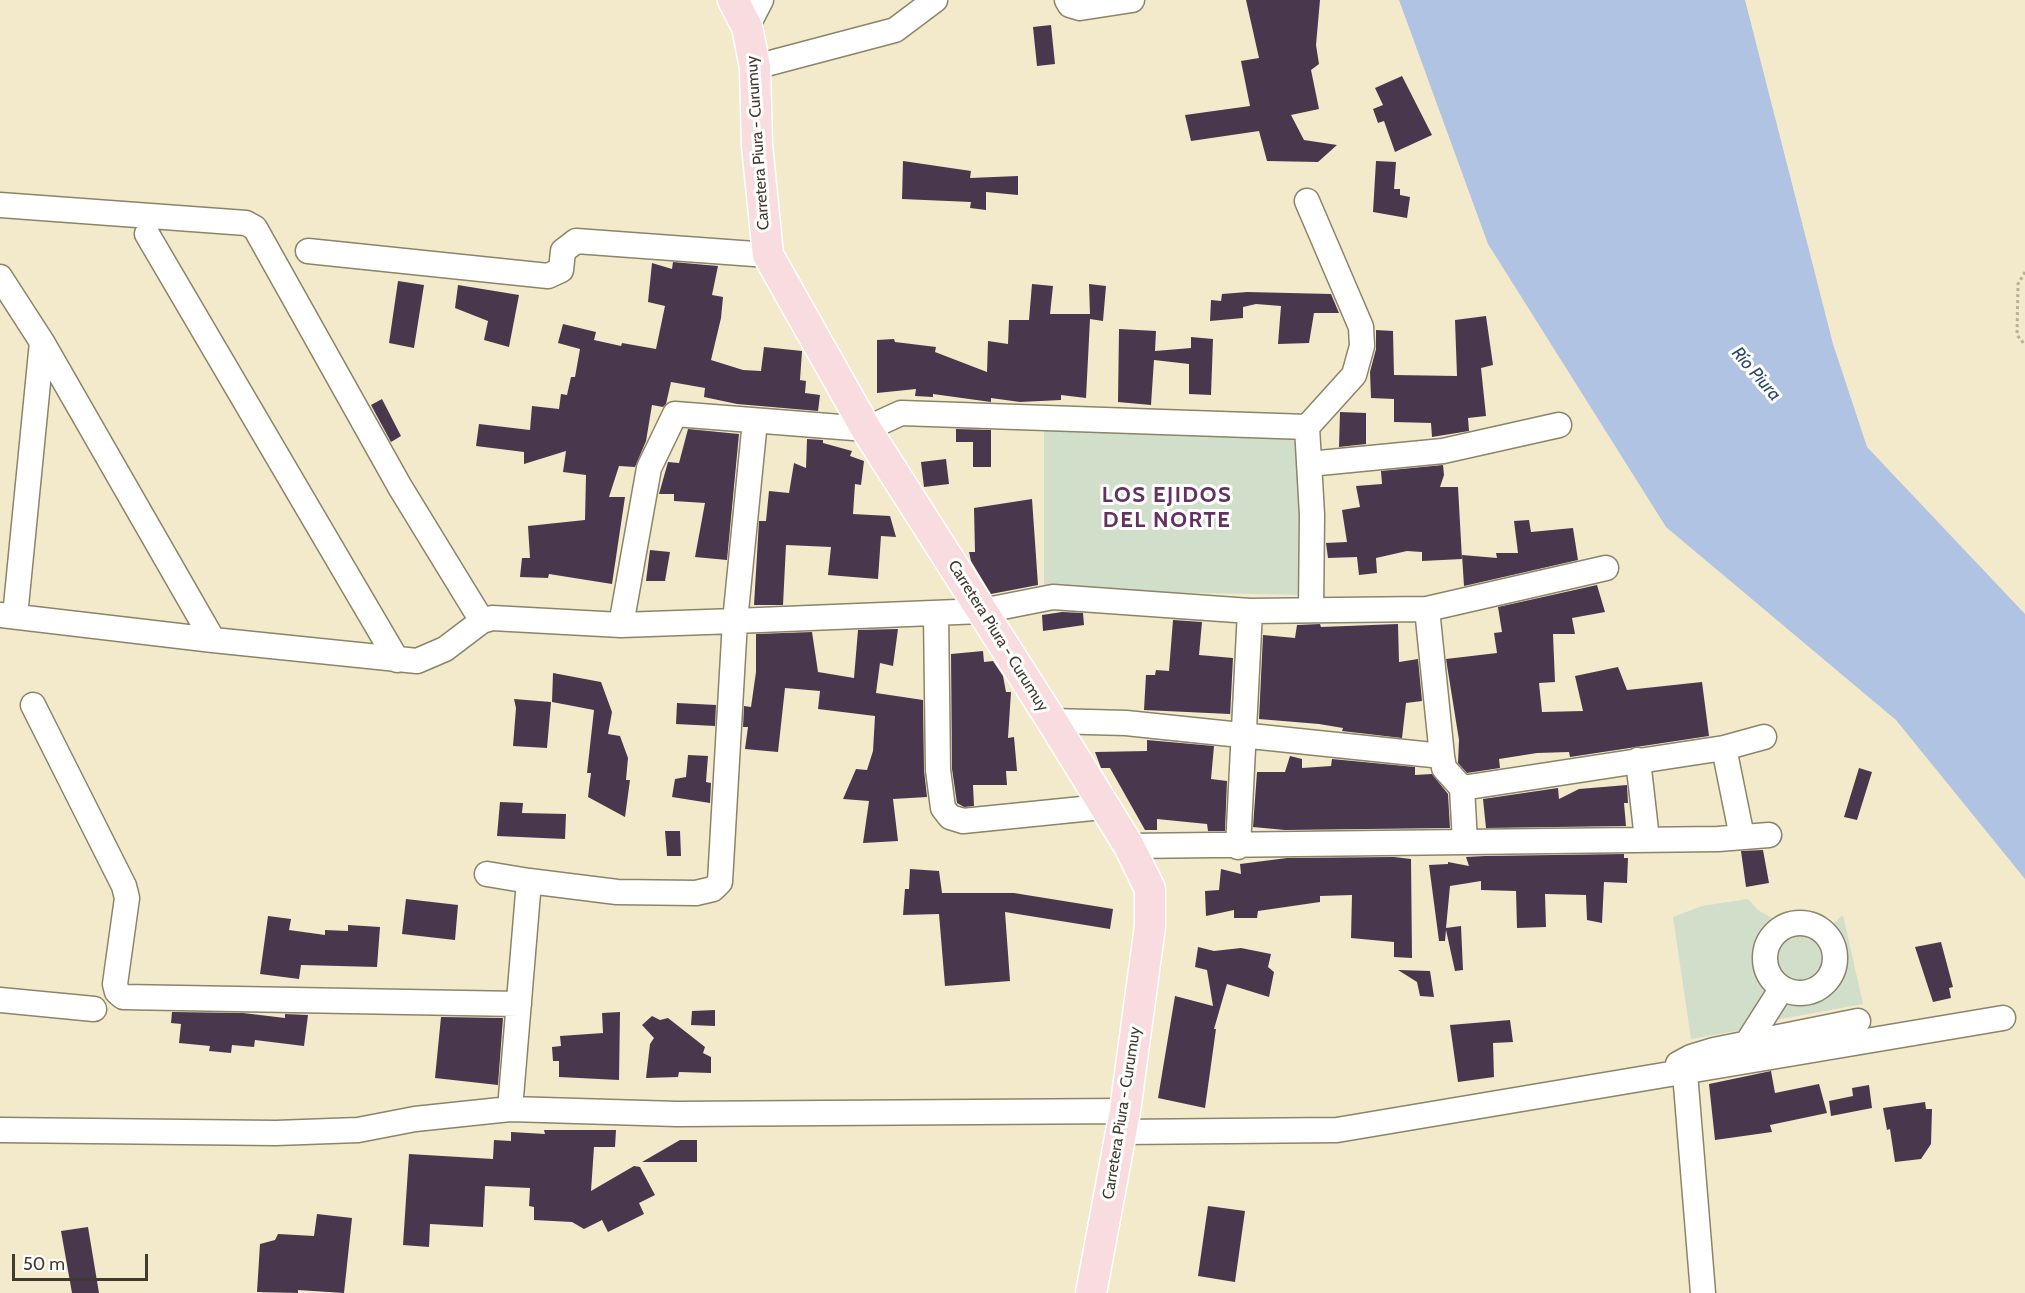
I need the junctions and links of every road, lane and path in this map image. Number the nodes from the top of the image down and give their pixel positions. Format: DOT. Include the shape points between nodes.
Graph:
graph roads {
  1 [pos="733,0"];
  2 [pos="761,0"];
  3 [pos="935,0"];
  4 [pos="1067,0"];
  5 [pos="1132,0"];
  6 [pos="747,27"];
  7 [pos="756,67"];
  8 [pos="1307,201"];
  9 [pos="0,205"];
  10 [pos="147,234"];
  11 [pos="308,251"];
  12 [pos="768,255"];
  13 [pos="2025,272"];
  14 [pos="0,277"];
  15 [pos="42,342"];
  16 [pos="2025,345"];
  17 [pos="755,422"];
  18 [pos="1559,425"];
  19 [pos="1307,427"];
  20 [pos="866,429"];
  21 [pos="1309,464"];
  22 [pos="1606,568"];
  23 [pos="1427,609"];
  24 [pos="1250,610"];
  25 [pos="1311,610"];
  26 [pos="982,611"];
  27 [pos="936,613"];
  28 [pos="8,616"];
  29 [pos="482,621"];
  30 [pos="735,621"];
  31 [pos="621,625"];
  32 [pos="213,640"];
  33 [pos="397,660"];
  34 [pos="33,705"];
  35 [pos="1052,721"];
  36 [pos="1244,737"];
  37 [pos="1764,737"];
  38 [pos="1724,748"];
  39 [pos="1442,756"];
  40 [pos="1638,760"];
  41 [pos="1462,788"];
  42 [pos="1102,807"];
  43 [pos="1769,835"];
  44 [pos="1742,837"];
  45 [pos="1647,839"];
  46 [pos="1465,842"];
  47 [pos="1129,846"];
  48 [pos="1238,847"];
  49 [pos="487,874"];
  50 [pos="529,881"];
  51 [pos="1782,988"];
  52 [pos="0,1000"];
  53 [pos="519,1004"];
  54 [pos="94,1009"];
  55 [pos="2003,1018"];
  56 [pos="1858,1022"];
  57 [pos="1747,1044"];
  58 [pos="1685,1073"];
  59 [pos="1658,1077"];
  60 [pos="510,1109"];
  61 [pos="1123,1122"];
  62 [pos="0,1130"];
  63 [pos="1090,1293"];
  64 [pos="1703,1293"];
  1 -- 6 [label="main road, Carretera Piura - Curumuy"];
  2 -- 6 [label="street"];
  3 -- 7 [label="street" via="895,30"];
  4 -- 5 [label="street" via="1080,8"];
  6 -- 7 [label="main road, Carretera Piura - Curumuy"];
  7 -- 12 [label="main road, Carretera Piura - Curumuy" via="757,145"];
  8 -- 19 [label="street" via="1360,327 1362,346 1354,375"];
  9 -- 29 [label="street" via="246,223 255,228 400,487"];
  10 -- 33 [label="street"];
  11 -- 12 [label="street" via="548,276 561,270 563,251 576,241"];
  12 -- 20 [label="main road, Carretera Piura - Curumuy"];
  13 -- 16 [label="path" via="2018,284 2017,335"];
  14 -- 15 [label="street"];
  15 -- 28 [label="street"];
  15 -- 32 [label="street"];
  17 -- 20 [label="street"];
  17 -- 30 [label="street"];
  17 -- 31 [label="street" via="675,414 649,468"];
  18 -- 21 [label="street" via="1443,451"];
  19 -- 20 [label="street" via="901,413"];
  19 -- 21 [label="street"];
  20 -- 26 [label="main road, Carretera Piura - Curumuy"];
  21 -- 25 [label="street"];
  22 -- 23 [label="street"];
  23 -- 25 [label="street"];
  23 -- 39 [label="street"];
  24 -- 25 [label="street"];
  24 -- 26 [label="street" via="1053,597"];
  24 -- 36 [label="street"];
  26 -- 27 [label="street"];
  26 -- 35 [label="main road, Carretera Piura - Curumuy"];
  27 -- 30 [label="street"];
  27 -- 42 [label="street" via="938,770 943,808 950,817 963,821"];
  28 -- 32 [label="street"];
  29 -- 31 [label="street" via="492,618"];
  29 -- 33 [label="street" via="432,657"];
  30 -- 31 [label="street"];
  30 -- 50 [label="street" via="720,882 713,889 696,893 617,892"];
  32 -- 33 [label="street"];
  34 -- 53 [label="street" via="124,886 127,898 115,984 123,997"];
  35 -- 36 [label="street" via="1126,723"];
  35 -- 42 [label="main road, Carretera Piura - Curumuy"];
  36 -- 39 [label="street"];
  36 -- 48 [label="street"];
  37 -- 38 [label="street"];
  38 -- 40 [label="street"];
  38 -- 44 [label="street"];
  39 -- 41 [label="street" via="1444,768"];
  40 -- 41 [label="street"];
  40 -- 45 [label="street"];
  41 -- 46 [label="street"];
  42 -- 47 [label="main road, Carretera Piura - Curumuy"];
  43 -- 44 [label="street"];
  44 -- 45 [label="street"];
  45 -- 46 [label="street"];
  46 -- 48 [label="street"];
  47 -- 48 [label="street"];
  47 -- 61 [label="main road, Carretera Piura - Curumuy" via="1150,889 1152,907"];
  49 -- 50 [label="street"];
  50 -- 53 [label="street"];
  51 -- 57 [label="street"];
  52 -- 54 [label="street"];
  53 -- 60 [label="street"];
  55 -- 58 [label="street"];
  56 -- 57 [label="street"];
  57 -- 59 [label="street" via="1691,1057"];
  58 -- 59 [label="street"];
  58 -- 64 [label="street"];
  59 -- 61 [label="street" via="1337,1130"];
  60 -- 61 [label="street"];
  60 -- 62 [label="street" via="415,1119 357,1130"];
  61 -- 63 [label="main road, Carretera Piura - Curumuy"];
}
